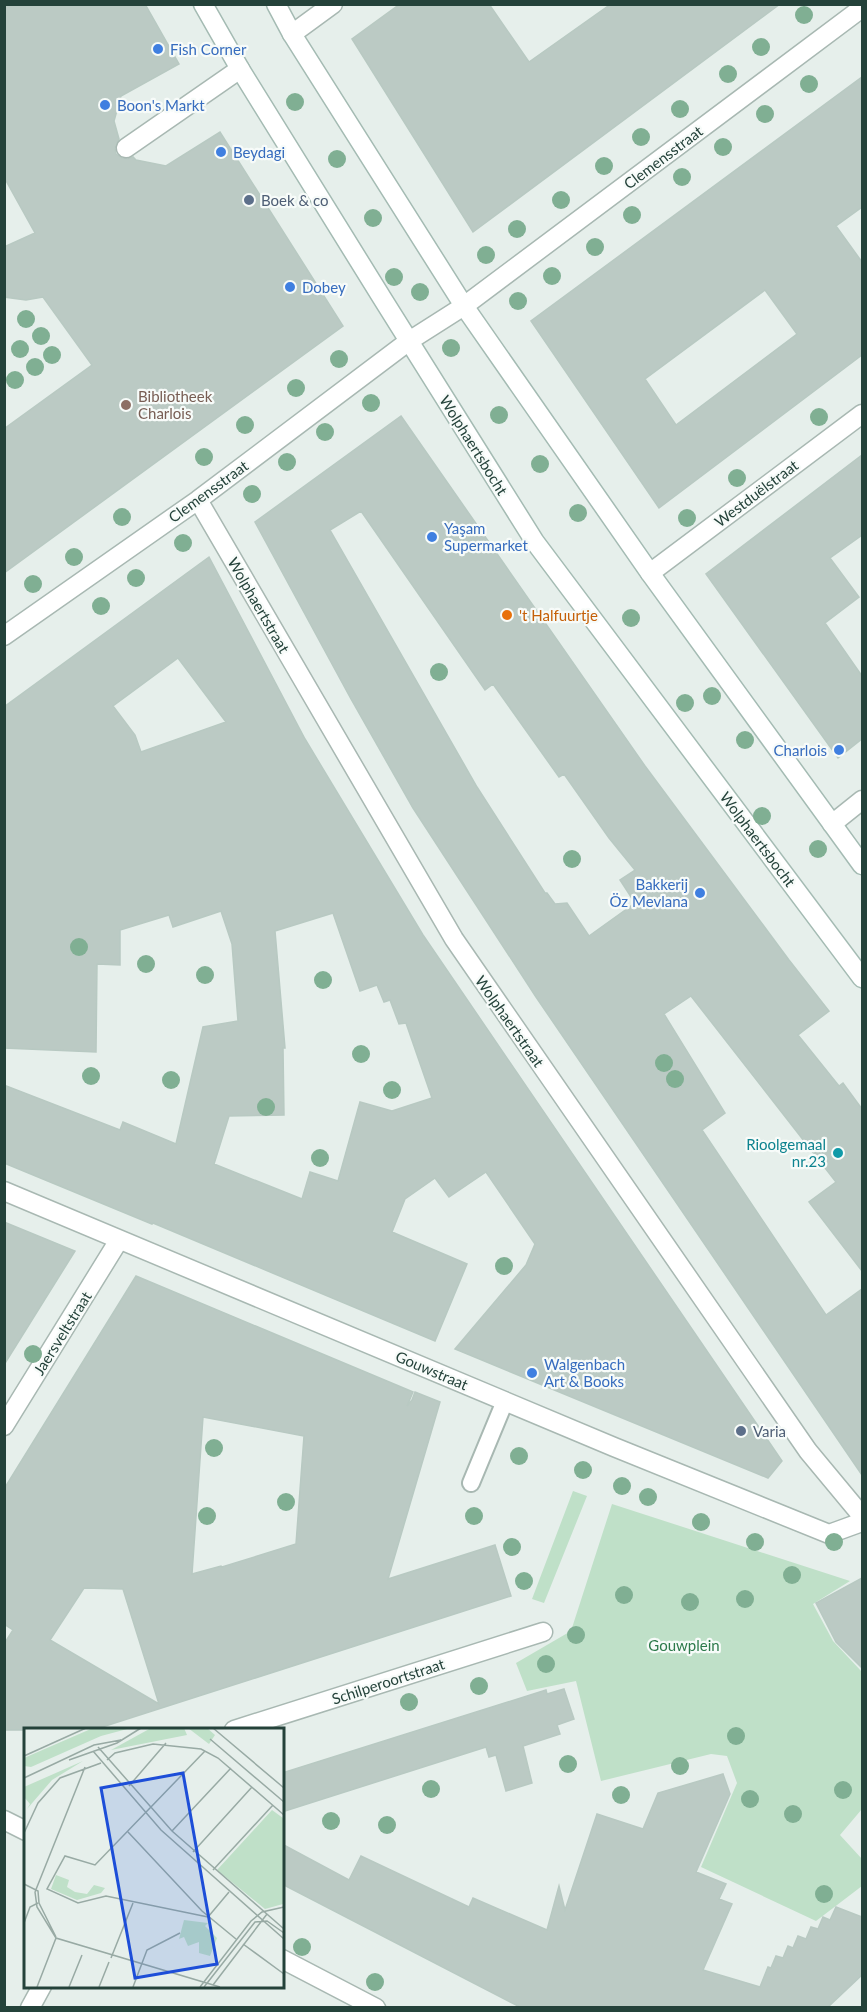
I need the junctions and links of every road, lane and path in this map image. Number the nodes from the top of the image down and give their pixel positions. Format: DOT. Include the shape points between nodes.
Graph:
graph roads {
  1 [pos="203,4"];
  2 [pos="276,4"];
  3 [pos="333,4"];
  4 [pos="862,8"];
  5 [pos="292,34"];
  6 [pos="240,69"];
  7 [pos="126,148"];
  8 [pos="464,306"];
  9 [pos="409,341"];
  10 [pos="862,414"];
  11 [pos="198,500"];
  12 [pos="650,573"];
  13 [pos="4,636"];
  14 [pos="862,800"];
  15 [pos="831,824"];
  16 [pos="862,865"];
  17 [pos="862,978"];
  18 [pos="4,1191"];
  19 [pos="119,1240"];
  20 [pos="505,1401"];
  21 [pos="4,1426"];
  22 [pos="471,1483"];
  23 [pos="862,1516"];
  24 [pos="862,1522"];
  25 [pos="543,1632"];
  26 [pos="240,1728"];
  27 [pos="4,1820"];
  28 [pos="24,1830"];
  29 [pos="284,1960"];
  30 [pos="41,1988"];
  31 [pos="30,2007"];
  32 [pos="376,2007"];
  1 -- 6 [label="street, Wolphaertsbocht"];
  2 -- 5 [label="street"];
  3 -- 5 [label="street"];
  4 -- 8 [label="street, Clemensstraat"];
  5 -- 8 [label="street"];
  6 -- 7 [label="street"];
  6 -- 9 [label="street, Wolphaertsbocht"];
  8 -- 9 [label="street, Clemensstraat"];
  8 -- 12 [label="street"];
  9 -- 11 [label="street, Clemensstraat"];
  9 -- 17 [label="street, Wolphaertsbocht" via="535,542"];
  10 -- 12 [label="street, Westduëlstraat"];
  11 -- 13 [label="street, Clemensstraat"];
  11 -- 23 [label="street, Wolphaertstraat" via="454,939 808,1451"];
  12 -- 15 [label="street"];
  14 -- 15 [label="street"];
  15 -- 16 [label="street"];
  18 -- 19 [label="street, Gouwstraat"];
  19 -- 20 [label="street, Gouwstraat"];
  19 -- 21 [label="street, Jaersveltstraat"];
  20 -- 22 [label="lane"];
  20 -- 24 [label="street, Gouwstraat" via="829,1533"];
  25 -- 26 [label="street, Schilperoortstraat"];
  27 -- 28 [label="street"];
  29 -- 32 [label="street"];
  30 -- 31 [label="street"];
}
